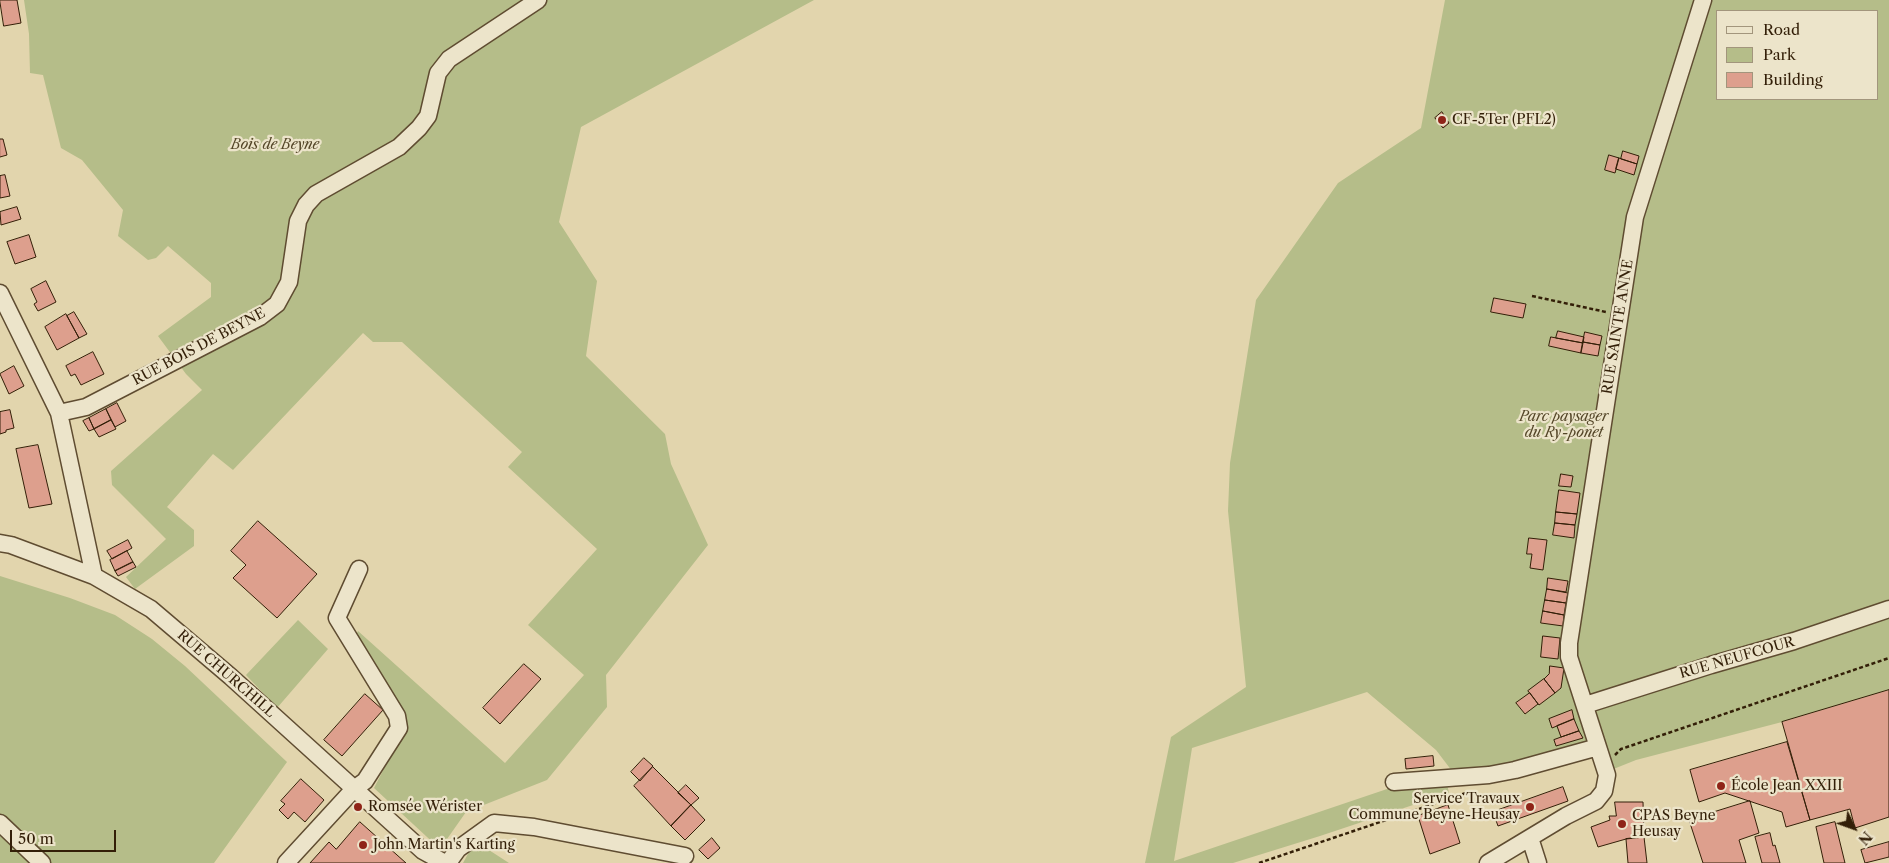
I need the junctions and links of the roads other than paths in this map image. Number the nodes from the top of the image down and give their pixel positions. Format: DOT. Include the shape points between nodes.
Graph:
graph roads {
  1 [pos="538,0"];
  2 [pos="1702,0"];
  3 [pos="0,293"];
  4 [pos="59,413"];
  5 [pos="0,543"];
  6 [pos="359,569"];
  7 [pos="94,576"];
  8 [pos="1889,609"];
  9 [pos="1585,705"];
  10 [pos="1598,747"];
  11 [pos="1394,782"];
  12 [pos="354,789"];
  13 [pos="0,823"];
  14 [pos="1530,838"];
  15 [pos="685,856"];
  16 [pos="426,857"];
  17 [pos="40,862"];
  18 [pos="286,863"];
  19 [pos="447,863"];
  20 [pos="1488,863"];
  21 [pos="1538,863"];
  1 -- 4 [label="street, RUE BOIS DE BEYNE" via="449,59 438,73 428,116 399,147 316,194 306,205 298,221 289,282 277,304 260,317 115,393 86,407"];
  2 -- 9 [label="street, RUE SAINTE ANNE" via="1635,217 1569,643 1569,657"];
  3 -- 4 [label="street"];
  4 -- 7 [label="street"];
  5 -- 7 [label="street, RUE CHURCHILL"];
  6 -- 12 [label="street" via="337,618 397,716 399,728 365,781"];
  7 -- 12 [label="street, RUE CHURCHILL" via="151,609"];
  8 -- 9 [label="street, RUE NEUFCOUR"];
  9 -- 10 [label="street, RUE SAINTE ANNE"];
  10 -- 11 [label="street" via="1489,775"];
  10 -- 14 [label="street, RUE SAINTE ANNE" via="1607,775 1604,791 1596,801"];
  12 -- 16 [label="street, RUE CHURCHILL"];
  12 -- 18 [label="street"];
  13 -- 17 [label="street"];
  14 -- 20 [label="street, RUE SAINTE ANNE"];
  14 -- 21 [label="street"];
  15 -- 19 [label="street" via="573,834 494,823 458,849"];
  16 -- 19 [label="street, RUE CHURCHILL"];
}
